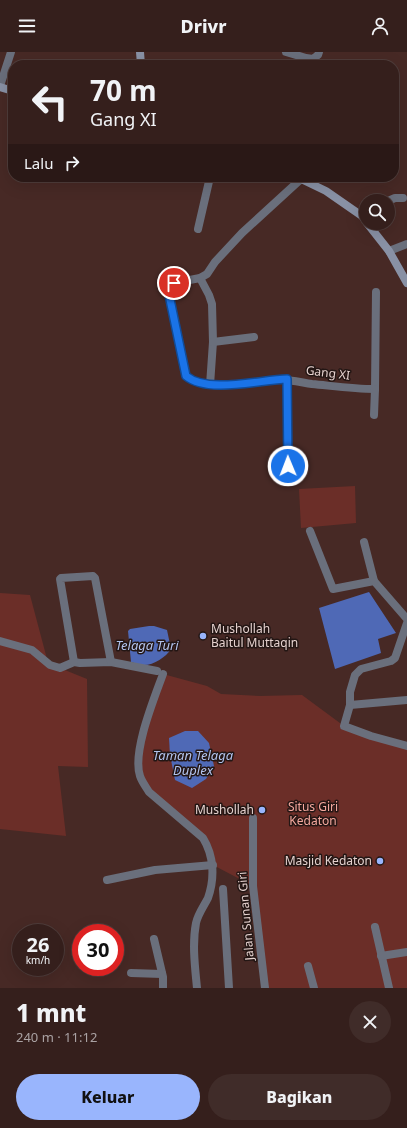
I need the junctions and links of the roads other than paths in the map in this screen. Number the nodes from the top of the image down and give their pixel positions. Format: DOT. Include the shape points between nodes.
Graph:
graph roads {
  1 [pos="286,52"];
  2 [pos="319,52"];
  3 [pos="302,54"];
  4 [pos="8,61"];
  5 [pos="0,86"];
  6 [pos="209,182"];
  7 [pos="295,182"];
  8 [pos="307,182"];
  9 [pos="395,198"];
  10 [pos="403,198"];
  11 [pos="359,214"];
  12 [pos="198,229"];
  13 [pos="374,230"];
  14 [pos="407,244"];
  15 [pos="390,251"];
  16 [pos="200,278"];
  17 [pos="407,283"];
  18 [pos="376,292"];
  19 [pos="254,337"];
  20 [pos="213,342"];
  21 [pos="287,379"];
  22 [pos="210,385"];
  23 [pos="376,389"];
  24 [pos="374,415"];
  25 [pos="288,466"];
  26 [pos="310,531"];
  27 [pos="364,542"];
  28 [pos="374,581"];
  29 [pos="407,619"];
  30 [pos="407,623"];
  31 [pos="0,641"];
  32 [pos="74,662"];
  33 [pos="111,662"];
  34 [pos="407,700"];
  35 [pos="350,705"];
  36 [pos="407,746"];
  37 [pos="253,818"];
  38 [pos="213,865"];
  39 [pos="107,880"];
  40 [pos="223,889"];
  41 [pos="376,927"];
  42 [pos="154,939"];
  43 [pos="407,952"];
  44 [pos="381,956"];
  45 [pos="308,966"];
  46 [pos="131,972"];
  47 [pos="162,974"];
  48 [pos="163,988"];
  49 [pos="198,988"];
  50 [pos="229,988"];
  51 [pos="265,988"];
  52 [pos="314,988"];
  53 [pos="390,988"];
  1 -- 3 [label="street"];
  2 -- 3 [label="street" via="313,59"];
  4 -- 5 [label="street"];
  6 -- 12 [label="street"];
  7 -- 16 [label="street" via="242,233 207,274"];
  8 -- 11 [label="main road" via="326,191"];
  9 -- 10 [label="street"];
  13 -- 15 [label="main road"];
  14 -- 15 [label="street"];
  15 -- 17 [label="main road"];
  16 -- 20 [label="street" via="211,300"];
  16 -- 22 [label="street, Gang XI" via="174,283 168,290 186,376"];
  18 -- 23 [label="street"];
  19 -- 20 [label="street"];
  20 -- 22 [label="street"];
  21 -- 22 [label="street, Gang XI"];
  21 -- 23 [label="street, Gang XI" via="341,388"];
  21 -- 25 [label="street"];
  23 -- 24 [label="street"];
  26 -- 28 [label="street" via="333,589"];
  27 -- 28 [label="street"];
  28 -- 29 [label="street"];
  30 -- 35 [label="street" via="395,658 361,669 355,675 350,692"];
  31 -- 32 [label="street" via="32,650 50,664 60,668"];
  32 -- 33 [label="street"];
  32 -- 33 [label="street" via="60,579 93,576"];
  33 -- 38 [label="street" via="160,672 141,740 138,759 140,775 149,792 203,838 209,848"];
  34 -- 35 [label="street"];
  35 -- 36 [label="street" via="344,726"];
  37 -- 51 [label="street, Jalan Sunan Giri" via="253,886"];
  38 -- 39 [label="street" via="155,870"];
  38 -- 49 [label="street" via="208,897 196,921 194,940"];
  40 -- 50 [label="street"];
  41 -- 44 [label="street"];
  42 -- 47 [label="street"];
  43 -- 44 [label="street"];
  44 -- 53 [label="street"];
  45 -- 52 [label="street"];
  46 -- 47 [label="street"];
  47 -- 48 [label="street"];
}
